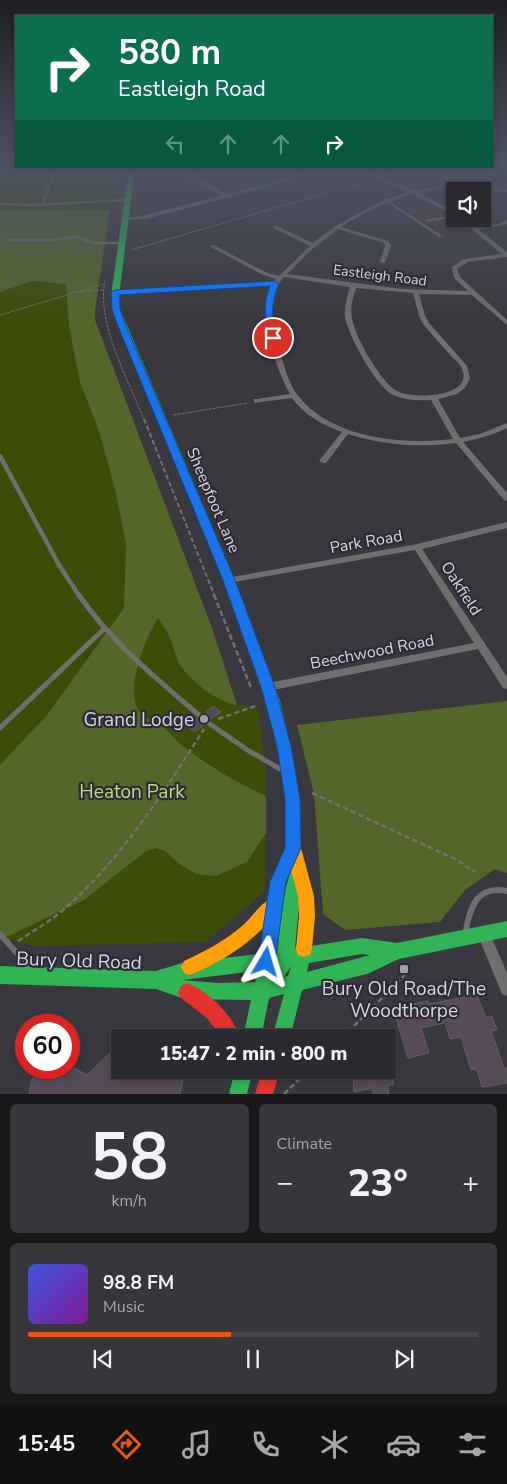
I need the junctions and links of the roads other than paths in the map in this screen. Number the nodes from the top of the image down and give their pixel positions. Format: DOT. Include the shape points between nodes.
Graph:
graph roads {
  1 [pos="135,218"];
  2 [pos="350,218"];
  3 [pos="414,218"];
  4 [pos="440,218"];
  5 [pos="126,219"];
  6 [pos="426,221"];
  7 [pos="507,222"];
  8 [pos="275,227"];
  9 [pos="335,227"];
  10 [pos="473,227"];
  11 [pos="476,229"];
  12 [pos="440,236"];
  13 [pos="8,240"];
  14 [pos="122,242"];
  15 [pos="313,245"];
  16 [pos="212,246"];
  17 [pos="507,255"];
  18 [pos="383,262"];
  19 [pos="280,279"];
  20 [pos="353,286"];
  21 [pos="116,291"];
  22 [pos="416,293"];
  23 [pos="475,293"];
  24 [pos="507,323"];
  25 [pos="294,396"];
  26 [pos="434,399"];
  27 [pos="257,402"];
  28 [pos="507,425"];
  29 [pos="346,432"];
  30 [pos="458,441"];
  31 [pos="0,456"];
  32 [pos="323,461"];
  33 [pos="507,498"];
  34 [pos="507,525"];
  35 [pos="417,547"];
  36 [pos="229,580"];
  37 [pos="105,628"];
  38 [pos="481,645"];
  39 [pos="507,685"];
  40 [pos="268,687"];
  41 [pos="200,716"];
  42 [pos="209,723"];
  43 [pos="0,728"];
  44 [pos="290,774"];
  45 [pos="293,848"];
  46 [pos="298,872"];
  47 [pos="507,891"];
  48 [pos="274,903"];
  49 [pos="507,929"];
  50 [pos="483,933"];
  51 [pos="0,934"];
  52 [pos="465,936"];
  53 [pos="397,951"];
  54 [pos="302,956"];
  55 [pos="286,958"];
  56 [pos="266,962"];
  57 [pos="182,972"];
  58 [pos="0,975"];
  59 [pos="35,975"];
  60 [pos="156,980"];
  61 [pos="296,984"];
  62 [pos="507,989"];
  63 [pos="185,990"];
  64 [pos="262,991"];
  65 [pos="227,1029"];
  66 [pos="254,1029"];
  67 [pos="283,1029"];
  68 [pos="237,1079"];
  69 [pos="242,1079"];
  70 [pos="268,1079"];
  71 [pos="238,1093"];
  72 [pos="264,1094"];
  1 -- 5 [label="street"];
  2 -- 9 [label="street"];
  3 -- 12 [label="lane"];
  4 -- 6 [label="lane"];
  5 -- 14 [label="main road, Sheepfoot Lane"];
  7 -- 11 [label="street"];
  8 -- 15 [label="street"];
  9 -- 15 [label="street"];
  9 -- 18 [label="street" via="386,242 388,246"];
  10 -- 11 [label="street"];
  11 -- 17 [label="street"];
  13 -- 14 [label="lane" via="77,237 94,243"];
  14 -- 21 [label="main road, Sheepfoot Lane"];
  15 -- 19 [label="street"];
  16 -- 19 [label="street"];
  17 -- 23 [label="street" via="466,260 454,268 457,278"];
  19 -- 20 [label="street, Eastleigh Road"];
  19 -- 21 [label="street, Eastleigh Road"];
  19 -- 25 [label="street" via="269,299 268,320"];
  20 -- 22 [label="street, Eastleigh Road"];
  20 -- 26 [label="street" via="347,317 359,344 386,387 411,399"];
  21 -- 36 [label="main road, Sheepfoot Lane" via="116,309 122,326"];
  22 -- 23 [label="street, Eastleigh Road"];
  22 -- 26 [label="street" via="426,324 465,367 468,375 456,391"];
  23 -- 24 [label="street"];
  25 -- 27 [label="street"];
  25 -- 29 [label="street" via="326,423"];
  26 -- 30 [label="street"];
  28 -- 30 [label="street" via="497,431"];
  29 -- 30 [label="street" via="386,442 424,444"];
  29 -- 32 [label="street"];
  30 -- 33 [label="street"];
  31 -- 37 [label="lane" via="69,581"];
  34 -- 35 [label="street, Park Road"];
  35 -- 36 [label="street, Park Road"];
  35 -- 38 [label="street, Oakfield"];
  36 -- 40 [label="main road, Sheepfoot Lane"];
  37 -- 41 [label="lane"];
  37 -- 43 [label="lane"];
  38 -- 39 [label="street, Oakfield"];
  38 -- 40 [label="street, Beechwood Road"];
  40 -- 44 [label="main road, Sheepfoot Lane"];
  42 -- 44 [label="lane"];
  44 -- 45 [label="main road, Sheepfoot Lane"];
  45 -- 46 [label="main road, Sheepfoot Lane"];
  45 -- 48 [label="main road, Sheepfoot Lane" via="278,882"];
  46 -- 54 [label="main road, Sheepfoot Lane" via="306,896"];
  46 -- 55 [label="main road" via="292,895"];
  47 -- 52 [label="lane" via="485,891 474,901"];
  48 -- 56 [label="main road, Sheepfoot Lane"];
  48 -- 57 [label="main road" via="250,932"];
  49 -- 50 [label="main road, Bury Old Road"];
  50 -- 52 [label="main road, Bury Old Road"];
  50 -- 62 [label="street"];
  51 -- 59 [label="lane"];
  52 -- 53 [label="main road, Bury Old Road"];
  53 -- 54 [label="main road, Bury Old Road" via="362,946"];
  53 -- 61 [label="main road, Bury Old Road" via="367,966"];
  54 -- 55 [label="main road, Bury Old Road"];
  54 -- 61 [label="main road, Sheepfoot Lane"];
  55 -- 56 [label="main road, Bury Old Road"];
  55 -- 64 [label="main road" via="278,977"];
  56 -- 57 [label="main road, Bury Old Road"];
  56 -- 64 [label="main road, Sheepfoot Lane"];
  57 -- 60 [label="main road, Bury Old Road"];
  58 -- 59 [label="main road, Bury Old Road"];
  59 -- 60 [label="main road, Bury Old Road"];
  60 -- 63 [label="main road, Bury Old Road"];
  61 -- 64 [label="main road, Bury Old Road"];
  61 -- 67 [label="main road, Sheepfoot Lane"];
  63 -- 64 [label="main road, Bury Old Road"];
  63 -- 65 [label="main road" via="209,1006"];
  64 -- 66 [label="main road, Sheepfoot Lane"];
  68 -- 71 [label="main road"];
  69 -- 71 [label="main road"];
  70 -- 72 [label="main road"];
}
